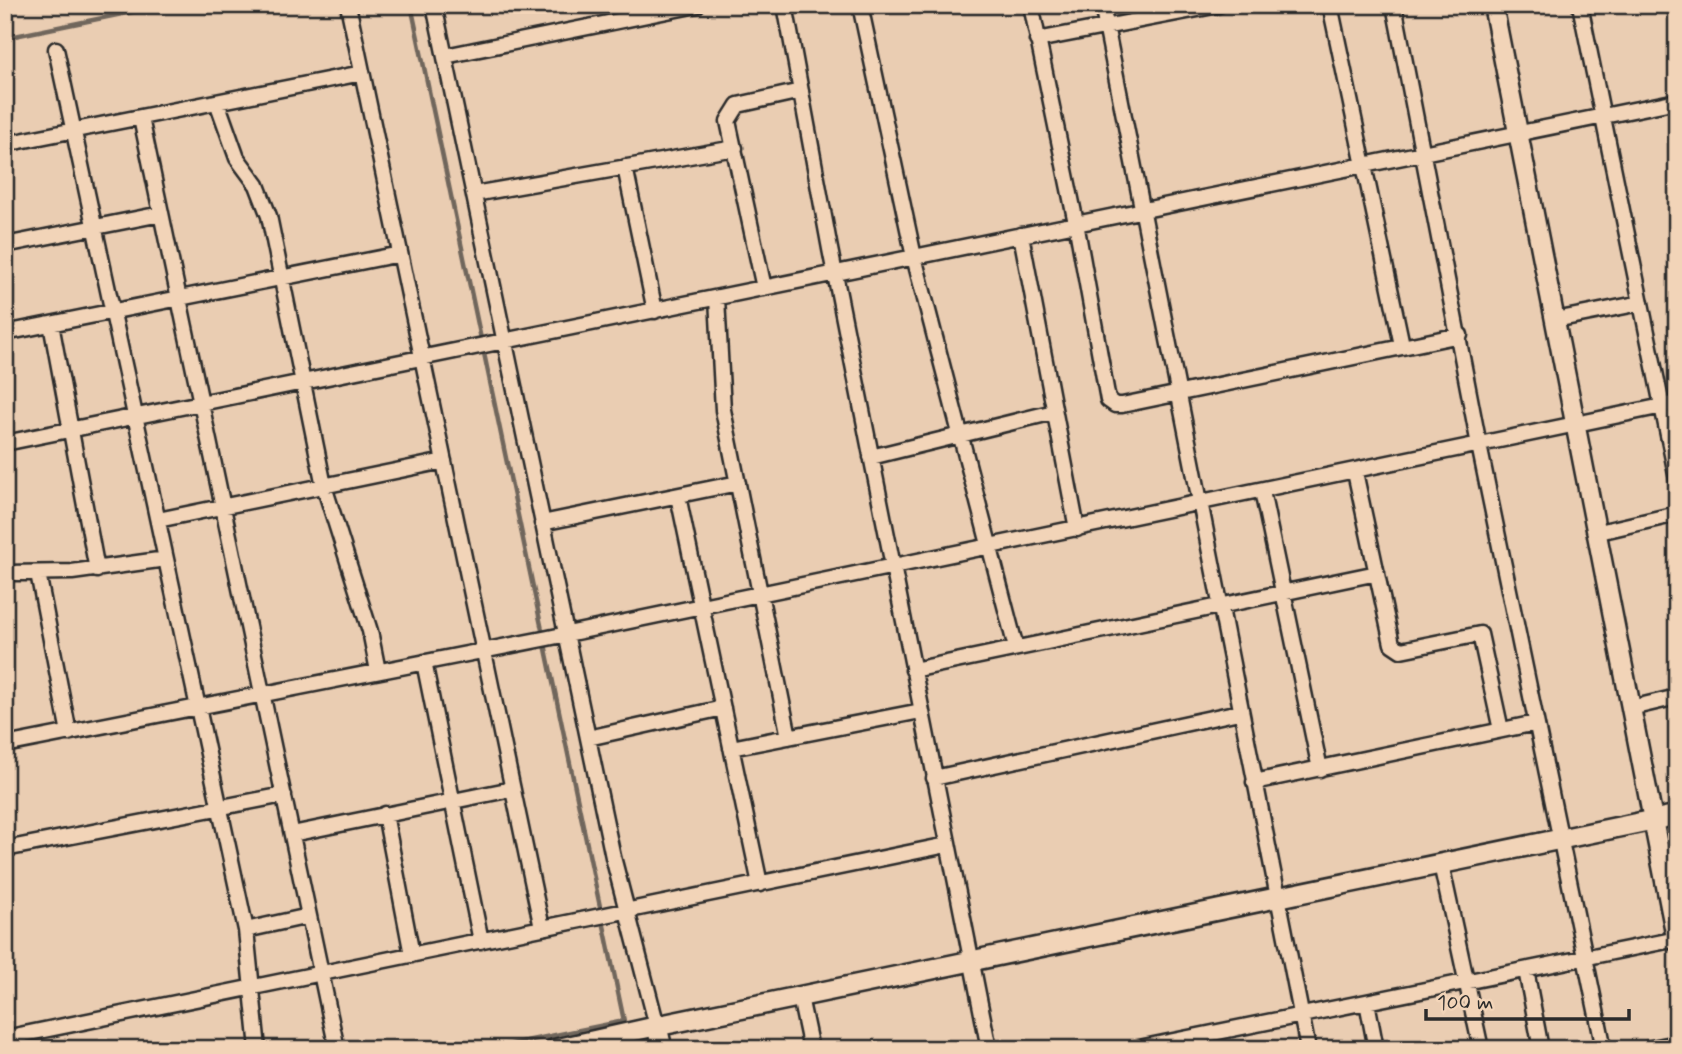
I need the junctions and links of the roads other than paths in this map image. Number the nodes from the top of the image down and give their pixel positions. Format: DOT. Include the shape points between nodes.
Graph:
graph roads {
  1 [pos="348,5"];
  2 [pos="434,5"];
  3 [pos="697,5"];
  4 [pos="785,5"];
  5 [pos="860,5"];
  6 [pos="1031,5"];
  7 [pos="1102,5"];
  8 [pos="1219,5"];
  9 [pos="1331,5"];
  10 [pos="1394,5"];
  11 [pos="1493,5"];
  12 [pos="1580,5"];
  13 [pos="1106,26"];
  14 [pos="1037,40"];
  15 [pos="56,49"];
  16 [pos="445,56"];
  17 [pos="362,72"];
  18 [pos="801,91"];
  19 [pos="1677,101"];
  20 [pos="217,102"];
  21 [pos="1601,116"];
  22 [pos="141,118"];
  23 [pos="74,131"];
  24 [pos="1518,133"];
  25 [pos="5,144"];
  26 [pos="735,148"];
  27 [pos="1423,153"];
  28 [pos="1364,164"];
  29 [pos="625,167"];
  30 [pos="474,194"];
  31 [pos="1142,210"];
  32 [pos="161,214"];
  33 [pos="1076,223"];
  34 [pos="94,227"];
  35 [pos="1021,235"];
  36 [pos="5,245"];
  37 [pos="400,254"];
  38 [pos="915,257"];
  39 [pos="835,273"];
  40 [pos="281,278"];
  41 [pos="764,288"];
  42 [pos="179,298"];
  43 [pos="717,298"];
  44 [pos="1641,303"];
  45 [pos="112,311"];
  46 [pos="655,311"];
  47 [pos="1555,320"];
  48 [pos="51,324"];
  49 [pos="5,333"];
  50 [pos="1460,334"];
  51 [pos="505,342"];
  52 [pos="1402,345"];
  53 [pos="422,359"];
  54 [pos="303,383"];
  55 [pos="1178,393"];
  56 [pos="1677,403"];
  57 [pos="201,404"];
  58 [pos="1661,406"];
  59 [pos="1055,412"];
  60 [pos="135,417"];
  61 [pos="1575,424"];
  62 [pos="71,430"];
  63 [pos="958,436"];
  64 [pos="5,443"];
  65 [pos="1479,445"];
  66 [pos="871,457"];
  67 [pos="444,461"];
  68 [pos="1355,472"];
  69 [pos="1677,479"];
  70 [pos="738,483"];
  71 [pos="324,486"];
  72 [pos="1262,491"];
  73 [pos="678,496"];
  74 [pos="1199,504"];
  75 [pos="223,507"];
  76 [pos="1677,514"];
  77 [pos="158,520"];
  78 [pos="542,523"];
  79 [pos="1077,529"];
  80 [pos="1599,532"];
  81 [pos="992,547"];
  82 [pos="166,559"];
  83 [pos="893,567"];
  84 [pos="96,570"];
  85 [pos="5,573"];
  86 [pos="37,573"];
  87 [pos="1377,573"];
  88 [pos="1284,592"];
  89 [pos="759,594"];
  90 [pos="701,606"];
  91 [pos="1220,606"];
  92 [pos="565,634"];
  93 [pos="1016,648"];
  94 [pos="483,650"];
  95 [pos="424,662"];
  96 [pos="913,670"];
  97 [pos="378,671"];
  98 [pos="263,694"];
  99 [pos="1677,698"];
  100 [pos="198,707"];
  101 [pos="723,708"];
  102 [pos="1632,708"];
  103 [pos="921,711"];
  104 [pos="1239,712"];
  105 [pos="1536,723"];
  106 [pos="1501,730"];
  107 [pos="69,733"];
  108 [pos="789,737"];
  109 [pos="588,738"];
  110 [pos="5,746"];
  111 [pos="731,748"];
  112 [pos="1320,769"];
  113 [pos="934,778"];
  114 [pos="1254,782"];
  115 [pos="512,789"];
  116 [pos="284,795"];
  117 [pos="452,801"];
  118 [pos="220,807"];
  119 [pos="385,814"];
  120 [pos="1677,816"];
  121 [pos="1653,821"];
  122 [pos="292,834"];
  123 [pos="1560,841"];
  124 [pos="947,845"];
  125 [pos="5,849"];
  126 [pos="1441,864"];
  127 [pos="760,884"];
  128 [pos="1277,898"];
  129 [pos="625,911"];
  130 [pos="309,916"];
  131 [pos="541,928"];
  132 [pos="246,930"];
  133 [pos="1676,940"];
  134 [pos="481,941"];
  135 [pos="412,955"];
  136 [pos="1584,958"];
  137 [pos="970,963"];
  138 [pos="1526,971"];
  139 [pos="321,973"];
  140 [pos="1466,981"];
  141 [pos="251,987"];
  142 [pos="800,998"];
  143 [pos="1367,1002"];
  144 [pos="1302,1015"];
  145 [pos="657,1026"];
  146 [pos="5,1038"];
  147 [pos="1677,1043"];
  148 [pos="1178,1044"];
  149 [pos="557,1048"];
  150 [pos="258,1049"];
  151 [pos="337,1049"];
  152 [pos="662,1049"];
  153 [pos="811,1049"];
  154 [pos="989,1049"];
  155 [pos="1134,1049"];
  156 [pos="1308,1049"];
  157 [pos="1376,1049"];
  158 [pos="1481,1049"];
  159 [pos="1541,1049"];
  160 [pos="1604,1049"];
  161 [pos="1647,1049"];
  1 -- 17 [label="street"];
  2 -- 16 [label="street"];
  3 -- 16 [label="street"];
  4 -- 18 [label="street"];
  5 -- 38 [label="street"];
  6 -- 14 [label="street"];
  7 -- 13 [label="street"];
  8 -- 13 [label="street"];
  9 -- 28 [label="street"];
  10 -- 27 [label="street"];
  11 -- 24 [label="street"];
  12 -- 21 [label="street"];
  13 -- 14 [label="street"];
  13 -- 31 [label="street"];
  14 -- 33 [label="street"];
  15 -- 23 [label="street"];
  16 -- 30 [label="street"];
  17 -- 20 [label="street"];
  17 -- 37 [label="street"];
  18 -- 26 [label="street" via="738,105 728,121"];
  18 -- 39 [label="street"];
  19 -- 21 [label="street"];
  20 -- 22 [label="street"];
  20 -- 40 [label="street" via="237,158 257,184 269,216"];
  21 -- 24 [label="street"];
  21 -- 44 [label="street"];
  22 -- 23 [label="street"];
  22 -- 32 [label="street"];
  23 -- 25 [label="street"];
  23 -- 34 [label="street"];
  24 -- 27 [label="street"];
  24 -- 47 [label="street"];
  26 -- 29 [label="street"];
  26 -- 41 [label="street"];
  27 -- 28 [label="street"];
  27 -- 50 [label="street"];
  28 -- 31 [label="street"];
  28 -- 52 [label="street"];
  29 -- 30 [label="street"];
  29 -- 46 [label="street"];
  30 -- 51 [label="street"];
  31 -- 33 [label="street"];
  31 -- 55 [label="street"];
  32 -- 34 [label="street"];
  32 -- 42 [label="street"];
  33 -- 35 [label="street"];
  33 -- 55 [label="street" via="1108,400 1122,405"];
  34 -- 36 [label="street"];
  34 -- 45 [label="street"];
  35 -- 38 [label="street"];
  35 -- 59 [label="street"];
  37 -- 40 [label="street"];
  37 -- 53 [label="street"];
  38 -- 39 [label="street"];
  38 -- 63 [label="street"];
  39 -- 41 [label="street"];
  39 -- 66 [label="street"];
  40 -- 42 [label="street"];
  40 -- 54 [label="street"];
  41 -- 43 [label="street"];
  42 -- 45 [label="street"];
  42 -- 57 [label="street"];
  43 -- 46 [label="street"];
  43 -- 70 [label="street" via="723,410"];
  44 -- 47 [label="street"];
  44 -- 58 [label="street"];
  45 -- 48 [label="street"];
  45 -- 60 [label="street"];
  46 -- 51 [label="street"];
  47 -- 61 [label="street"];
  48 -- 49 [label="street"];
  48 -- 62 [label="street"];
  50 -- 52 [label="street"];
  50 -- 65 [label="street"];
  51 -- 53 [label="street"];
  51 -- 78 [label="street"];
  52 -- 55 [label="street"];
  53 -- 54 [label="street"];
  53 -- 67 [label="street"];
  54 -- 57 [label="street"];
  54 -- 71 [label="street"];
  55 -- 74 [label="street"];
  56 -- 58 [label="street"];
  57 -- 60 [label="street"];
  57 -- 75 [label="street"];
  58 -- 61 [label="street"];
  58 -- 69 [label="street"];
  59 -- 63 [label="street"];
  59 -- 79 [label="street"];
  60 -- 62 [label="street"];
  60 -- 77 [label="street"];
  61 -- 65 [label="street"];
  61 -- 80 [label="street"];
  62 -- 64 [label="street"];
  62 -- 84 [label="street"];
  63 -- 66 [label="street"];
  63 -- 81 [label="street"];
  65 -- 68 [label="street"];
  65 -- 105 [label="street"];
  66 -- 83 [label="street"];
  67 -- 71 [label="street"];
  67 -- 94 [label="street"];
  68 -- 72 [label="street"];
  68 -- 87 [label="street"];
  70 -- 73 [label="street"];
  70 -- 89 [label="street"];
  71 -- 75 [label="street"];
  71 -- 97 [label="street" via="370,631"];
  72 -- 74 [label="street"];
  72 -- 88 [label="street"];
  73 -- 78 [label="street"];
  73 -- 90 [label="street"];
  74 -- 79 [label="street"];
  74 -- 91 [label="street"];
  75 -- 77 [label="street"];
  75 -- 98 [label="street"];
  76 -- 80 [label="street"];
  77 -- 82 [label="street"];
  78 -- 92 [label="street"];
  79 -- 81 [label="street"];
  80 -- 102 [label="street"];
  81 -- 83 [label="street"];
  81 -- 93 [label="street"];
  82 -- 84 [label="street"];
  82 -- 100 [label="street"];
  83 -- 89 [label="street"];
  83 -- 96 [label="street"];
  84 -- 86 [label="street"];
  85 -- 86 [label="street"];
  86 -- 107 [label="street"];
  87 -- 88 [label="street"];
  87 -- 106 [label="street" via="1395,648 1477,633 1482,636"];
  88 -- 91 [label="street"];
  88 -- 112 [label="street"];
  89 -- 90 [label="street"];
  89 -- 108 [label="street"];
  90 -- 92 [label="street"];
  90 -- 101 [label="street"];
  91 -- 93 [label="street"];
  91 -- 104 [label="street"];
  92 -- 94 [label="street"];
  92 -- 109 [label="street"];
  93 -- 96 [label="street"];
  94 -- 95 [label="street"];
  94 -- 115 [label="street"];
  95 -- 97 [label="street"];
  95 -- 117 [label="street"];
  96 -- 103 [label="street"];
  97 -- 98 [label="street"];
  98 -- 100 [label="street"];
  98 -- 116 [label="street"];
  99 -- 102 [label="street"];
  100 -- 107 [label="street"];
  100 -- 118 [label="street"];
  101 -- 109 [label="street"];
  101 -- 111 [label="street"];
  102 -- 121 [label="street"];
  103 -- 108 [label="street"];
  103 -- 113 [label="street"];
  104 -- 113 [label="street"];
  104 -- 114 [label="street"];
  105 -- 106 [label="street"];
  105 -- 123 [label="street"];
  106 -- 112 [label="street"];
  107 -- 110 [label="street"];
  108 -- 111 [label="street"];
  109 -- 129 [label="street"];
  111 -- 127 [label="street"];
  112 -- 114 [label="street"];
  113 -- 124 [label="street"];
  114 -- 128 [label="street"];
  115 -- 117 [label="street"];
  115 -- 131 [label="street"];
  116 -- 118 [label="street"];
  116 -- 122 [label="street"];
  117 -- 119 [label="street"];
  117 -- 134 [label="street"];
  118 -- 125 [label="street"];
  118 -- 132 [label="street"];
  119 -- 122 [label="street"];
  119 -- 135 [label="street"];
  120 -- 121 [label="main road"];
  121 -- 123 [label="main road"];
  121 -- 133 [label="street"];
  122 -- 130 [label="street"];
  123 -- 126 [label="main road"];
  123 -- 136 [label="street"];
  124 -- 127 [label="street"];
  124 -- 137 [label="street"];
  126 -- 128 [label="main road"];
  126 -- 140 [label="street"];
  127 -- 129 [label="street"];
  128 -- 137 [label="main road"];
  128 -- 144 [label="street"];
  129 -- 131 [label="street"];
  129 -- 145 [label="street"];
  130 -- 132 [label="street"];
  130 -- 139 [label="street"];
  131 -- 134 [label="street"];
  132 -- 141 [label="street"];
  133 -- 136 [label="street"];
  134 -- 135 [label="street"];
  135 -- 139 [label="street"];
  136 -- 138 [label="street"];
  136 -- 160 [label="street"];
  137 -- 142 [label="main road"];
  137 -- 154 [label="street"];
  138 -- 140 [label="street"];
  138 -- 159 [label="street"];
  139 -- 141 [label="street"];
  139 -- 151 [label="street"];
  140 -- 143 [label="street"];
  140 -- 158 [label="street"];
  141 -- 146 [label="street"];
  141 -- 150 [label="street"];
  142 -- 145 [label="main road"];
  142 -- 153 [label="street"];
  143 -- 144 [label="street"];
  143 -- 157 [label="street"];
  144 -- 148 [label="street"];
  144 -- 156 [label="street"];
  145 -- 149 [label="street"];
  145 -- 152 [label="main road"];
  147 -- 161 [label="street"];
  148 -- 155 [label="street"];
}
